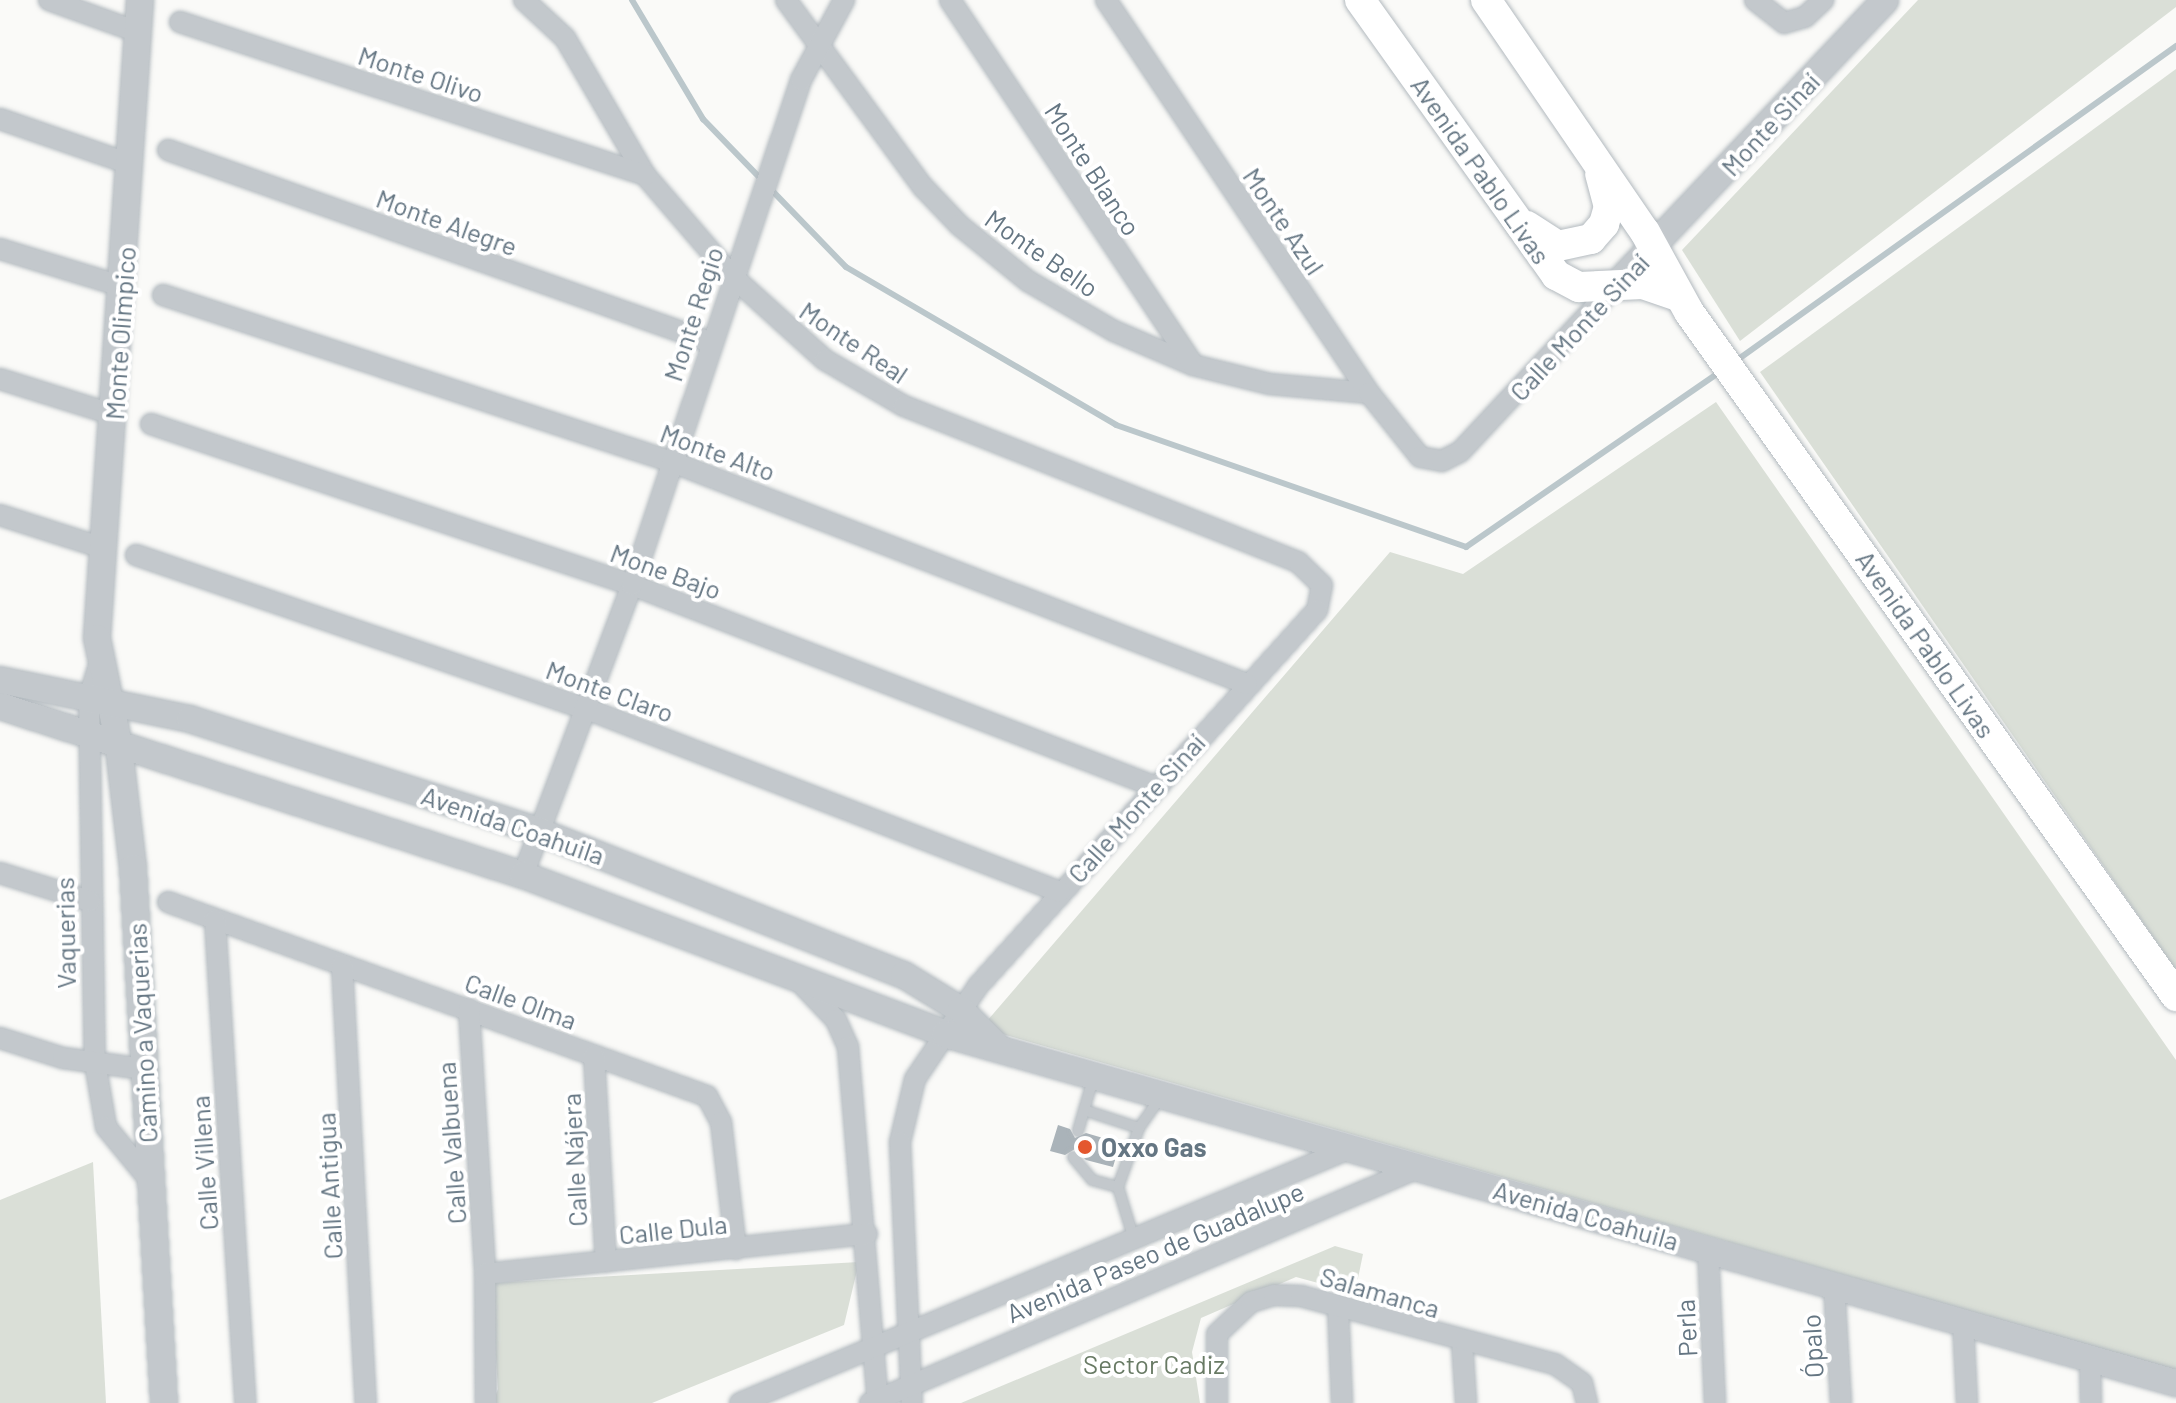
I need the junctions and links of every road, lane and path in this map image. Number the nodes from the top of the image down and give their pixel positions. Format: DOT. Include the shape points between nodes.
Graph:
graph roads {
  1 [pos="49,0"];
  2 [pos="140,0"];
  3 [pos="524,0"];
  4 [pos="786,0"];
  5 [pos="844,0"];
  6 [pos="950,0"];
  7 [pos="1106,0"];
  8 [pos="1360,0"];
  9 [pos="1486,0"];
  10 [pos="1755,0"];
  11 [pos="1823,0"];
  12 [pos="1885,0"];
  13 [pos="180,22"];
  14 [pos="138,32"];
  15 [pos="816,45"];
  16 [pos="0,119"];
  17 [pos="168,150"];
  18 [pos="1595,159"];
  19 [pos="130,164"];
  20 [pos="645,175"];
  21 [pos="1511,211"];
  22 [pos="1654,248"];
  23 [pos="0,249"];
  24 [pos="732,276"];
  25 [pos="1615,286"];
  26 [pos="124,287"];
  27 [pos="163,295"];
  28 [pos="1684,304"];
  29 [pos="710,342"];
  30 [pos="1193,365"];
  31 [pos="0,379"];
  32 [pos="1369,393"];
  33 [pos="115,415"];
  34 [pos="151,424"];
  35 [pos="1430,461"];
  36 [pos="672,462"];
  37 [pos="0,515"];
  38 [pos="103,548"];
  39 [pos="136,555"];
  40 [pos="632,585"];
  41 [pos="1322,585"];
  42 [pos="99,665"];
  43 [pos="0,680"];
  44 [pos="1247,684"];
  45 [pos="100,698"];
  46 [pos="0,706"];
  47 [pos="584,708"];
  48 [pos="90,732"];
  49 [pos="118,740"];
  50 [pos="1156,787"];
  51 [pos="538,831"];
  52 [pos="0,873"];
  53 [pos="523,875"];
  54 [pos="1060,892"];
  55 [pos="90,901"];
  56 [pos="168,902"];
  57 [pos="215,920"];
  58 [pos="342,965"];
  59 [pos="794,977"];
  60 [pos="2175,995"];
  61 [pos="469,1009"];
  62 [pos="961,1010"];
  63 [pos="945,1034"];
  64 [pos="0,1038"];
  65 [pos="996,1045"];
  66 [pos="594,1056"];
  67 [pos="95,1063"];
  68 [pos="143,1069"];
  69 [pos="1095,1073"];
  70 [pos="1163,1093"];
  71 [pos="1084,1110"];
  72 [pos="1139,1128"];
  73 [pos="1078,1131"];
  74 [pos="1351,1148"];
  75 [pos="1073,1157"];
  76 [pos="1420,1167"];
  77 [pos="152,1183"];
  78 [pos="1118,1187"];
  79 [pos="867,1234"];
  80 [pos="1133,1236"];
  81 [pos="736,1249"];
  82 [pos="1708,1250"];
  83 [pos="606,1262"];
  84 [pos="485,1274"];
  85 [pos="1834,1285"];
  86 [pos="1338,1306"];
  87 [pos="1963,1323"];
  88 [pos="907,1333"];
  89 [pos="1462,1342"];
  90 [pos="874,1346"];
  91 [pos="2090,1359"];
  92 [pos="2176,1383"];
  93 [pos="912,1394"];
  94 [pos="875,1402"];
  95 [pos="164,1403"];
  96 [pos="245,1403"];
  97 [pos="366,1403"];
  98 [pos="486,1403"];
  99 [pos="740,1403"];
  100 [pos="1217,1403"];
  101 [pos="1342,1403"];
  102 [pos="1466,1403"];
  103 [pos="1587,1403"];
  104 [pos="1715,1403"];
  105 [pos="1841,1403"];
  106 [pos="1967,1403"];
  107 [pos="2091,1403"];
  1 -- 14 [label="street"];
  2 -- 14 [label="street, Monte Olimpico"];
  3 -- 20 [label="street, Monte Real" via="565,38"];
  4 -- 15 [label="street, Monte Bello"];
  5 -- 15 [label="street, Monte Regio"];
  6 -- 30 [label="street, Monte Blanco"];
  7 -- 32 [label="street, Monte Azul"];
  8 -- 21 [label="main road, Avenida Pablo Livas"];
  9 -- 18 [label="main road, Avenida Pablo Livas"];
  10 -- 11 [label="street" via="1784,23 1805,17"];
  12 -- 22 [label="street, Monte Sinaí"];
  13 -- 20 [label="street, Monte Olivo"];
  14 -- 19 [label="street, Monte Olimpico"];
  15 -- 24 [label="street, Monte Regio"];
  15 -- 30 [label="street, Monte Bello" via="923,187 987,250 1070,307"];
  16 -- 19 [label="street"];
  17 -- 29 [label="street, Monte Alegre"];
  18 -- 21 [label="main road" via="1609,207 1591,239 1558,246"];
  18 -- 22 [label="main road, Avenida Pablo Livas"];
  19 -- 26 [label="street, Monte Olimpico"];
  20 -- 24 [label="street, Monte Real"];
  21 -- 25 [label="main road, Avenida Pablo Livas" via="1563,282"];
  22 -- 25 [label="street, Calle Monte Sinaí"];
  22 -- 28 [label="main road, Avenida Pablo Livas"];
  23 -- 26 [label="street"];
  24 -- 29 [label="street, Monte Regio"];
  24 -- 41 [label="street, Monte Real" via="795,337 893,401 1298,562"];
  25 -- 28 [label="main road, Avenida Pablo Livas" via="1649,284"];
  25 -- 35 [label="street, Calle Monte Sinaí" via="1471,443 1451,458"];
  26 -- 33 [label="street, Monte Olimpico"];
  27 -- 36 [label="street, Monte Alto"];
  28 -- 60 [label="main road, Avenida Pablo Livas"];
  29 -- 36 [label="street, Monte Regio"];
  30 -- 32 [label="street, Monte Bello" via="1270,384"];
  31 -- 33 [label="street"];
  32 -- 35 [label="street, Monte Azul" via="1403,442"];
  33 -- 38 [label="street, Monte Olimpico"];
  34 -- 40 [label="street, Mone Bajo"];
  36 -- 40 [label="street, Monte Regio"];
  36 -- 44 [label="street, Monte Alto"];
  37 -- 38 [label="street"];
  38 -- 42 [label="street, Monte Olimpico"];
  39 -- 47 [label="street, Monte Claro"];
  40 -- 47 [label="street, Monte Regio"];
  40 -- 50 [label="street, Mone Bajo"];
  41 -- 44 [label="street, Calle Monte Sinaí" via="1317,610"];
  42 -- 45 [label="street, Camino a Vaquerias"];
  43 -- 45 [label="street, Avenida Coahuila" via="62,696"];
  44 -- 50 [label="street, Calle Monte Sinaí"];
  45 -- 48 [label="street, Vaquerias"];
  45 -- 49 [label="street, Camino a Vaquerias"];
  45 -- 51 [label="street, Avenida Coahuila" via="190,719"];
  46 -- 48 [label="street, Avenida Coahuila"];
  47 -- 51 [label="street, Monte Regio"];
  47 -- 54 [label="street, Monte Claro"];
  48 -- 49 [label="street, Avenida Coahuila"];
  48 -- 55 [label="street, Vaquerias"];
  49 -- 53 [label="street, Avenida Coahuila"];
  49 -- 68 [label="street, Camino a Vaquerias" via="133,868"];
  50 -- 54 [label="street, Calle Monte Sinaí"];
  51 -- 53 [label="street, Monte Regio"];
  51 -- 62 [label="street, Avenida Coahuila" via="904,975"];
  52 -- 55 [label="street"];
  53 -- 59 [label="street, Avenida Coahuila"];
  54 -- 62 [label="street, Calle Monte Sinaí"];
  55 -- 67 [label="street, Vaquerias"];
  56 -- 57 [label="street, Calle Olma"];
  57 -- 58 [label="street, Calle Olma"];
  57 -- 96 [label="street, Calle Villena"];
  58 -- 61 [label="street, Calle Olma"];
  58 -- 97 [label="street, Calle Antigua"];
  59 -- 63 [label="street, Avenida Coahuila"];
  59 -- 79 [label="street, Avenida Paseo de Guadalupe" via="836,1020 848,1047"];
  61 -- 66 [label="street, Calle Olma"];
  61 -- 84 [label="street, Calle Valbuena"];
  62 -- 63 [label="street, Calle Monte Sinaí"];
  62 -- 65 [label="street, Avenida Coahuila"];
  63 -- 65 [label="street, Avenida Coahuila"];
  63 -- 88 [label="street" via="915,1079 900,1142"];
  64 -- 67 [label="street"];
  65 -- 69 [label="street, Avenida Coahuila"];
  66 -- 81 [label="street, Calle Olma" via="694,1090 716,1106"];
  66 -- 83 [label="street, Calle Nájera"];
  67 -- 68 [label="street"];
  67 -- 77 [label="street, Vaquerias" via="106,1127"];
  68 -- 77 [label="street, Camino a Vaquerias"];
  69 -- 70 [label="street, Avenida Coahuila"];
  69 -- 71 [label="lane"];
  70 -- 72 [label="lane"];
  70 -- 74 [label="street, Avenida Coahuila"];
  71 -- 72 [label="lane"];
  71 -- 73 [label="lane"];
  72 -- 78 [label="lane"];
  74 -- 76 [label="street, Avenida Coahuila"];
  74 -- 80 [label="street, Avenida Paseo de Guadalupe"];
  75 -- 78 [label="lane" via="1092,1180"];
  76 -- 82 [label="street, Avenida Coahuila"];
  76 -- 93 [label="street, Avenida Paseo de Guadalupe"];
  77 -- 95 [label="street, Camino a Vaquerias"];
  78 -- 80 [label="lane"];
  79 -- 81 [label="street, Calle Dula"];
  79 -- 90 [label="street, Avenida Paseo de Guadalupe"];
  80 -- 88 [label="street, Avenida Paseo de Guadalupe"];
  81 -- 83 [label="street, Calle Dula"];
  82 -- 85 [label="street, Avenida Coahuila"];
  82 -- 104 [label="street, Perla"];
  83 -- 84 [label="street, Calle Dula"];
  84 -- 98 [label="street, Calle Valbuena"];
  85 -- 87 [label="street, Avenida Coahuila"];
  85 -- 105 [label="street, Ópalo"];
  86 -- 89 [label="street, Salamanca"];
  86 -- 100 [label="street, Salamanca" via="1274,1295 1231,1316 1217,1334"];
  86 -- 101 [label="street"];
  87 -- 91 [label="street, Avenida Coahuila"];
  87 -- 106 [label="street"];
  88 -- 90 [label="street, Avenida Paseo de Guadalupe"];
  88 -- 93 [label="street"];
  89 -- 102 [label="street"];
  89 -- 103 [label="street, Salamanca" via="1555,1364 1582,1383"];
  90 -- 94 [label="street, Avenida Paseo de Guadalupe"];
  90 -- 99 [label="street, Avenida Paseo de Guadalupe"];
  91 -- 92 [label="street, Avenida Coahuila"];
  91 -- 107 [label="street"];
  93 -- 94 [label="street, Avenida Paseo de Guadalupe"];
}
